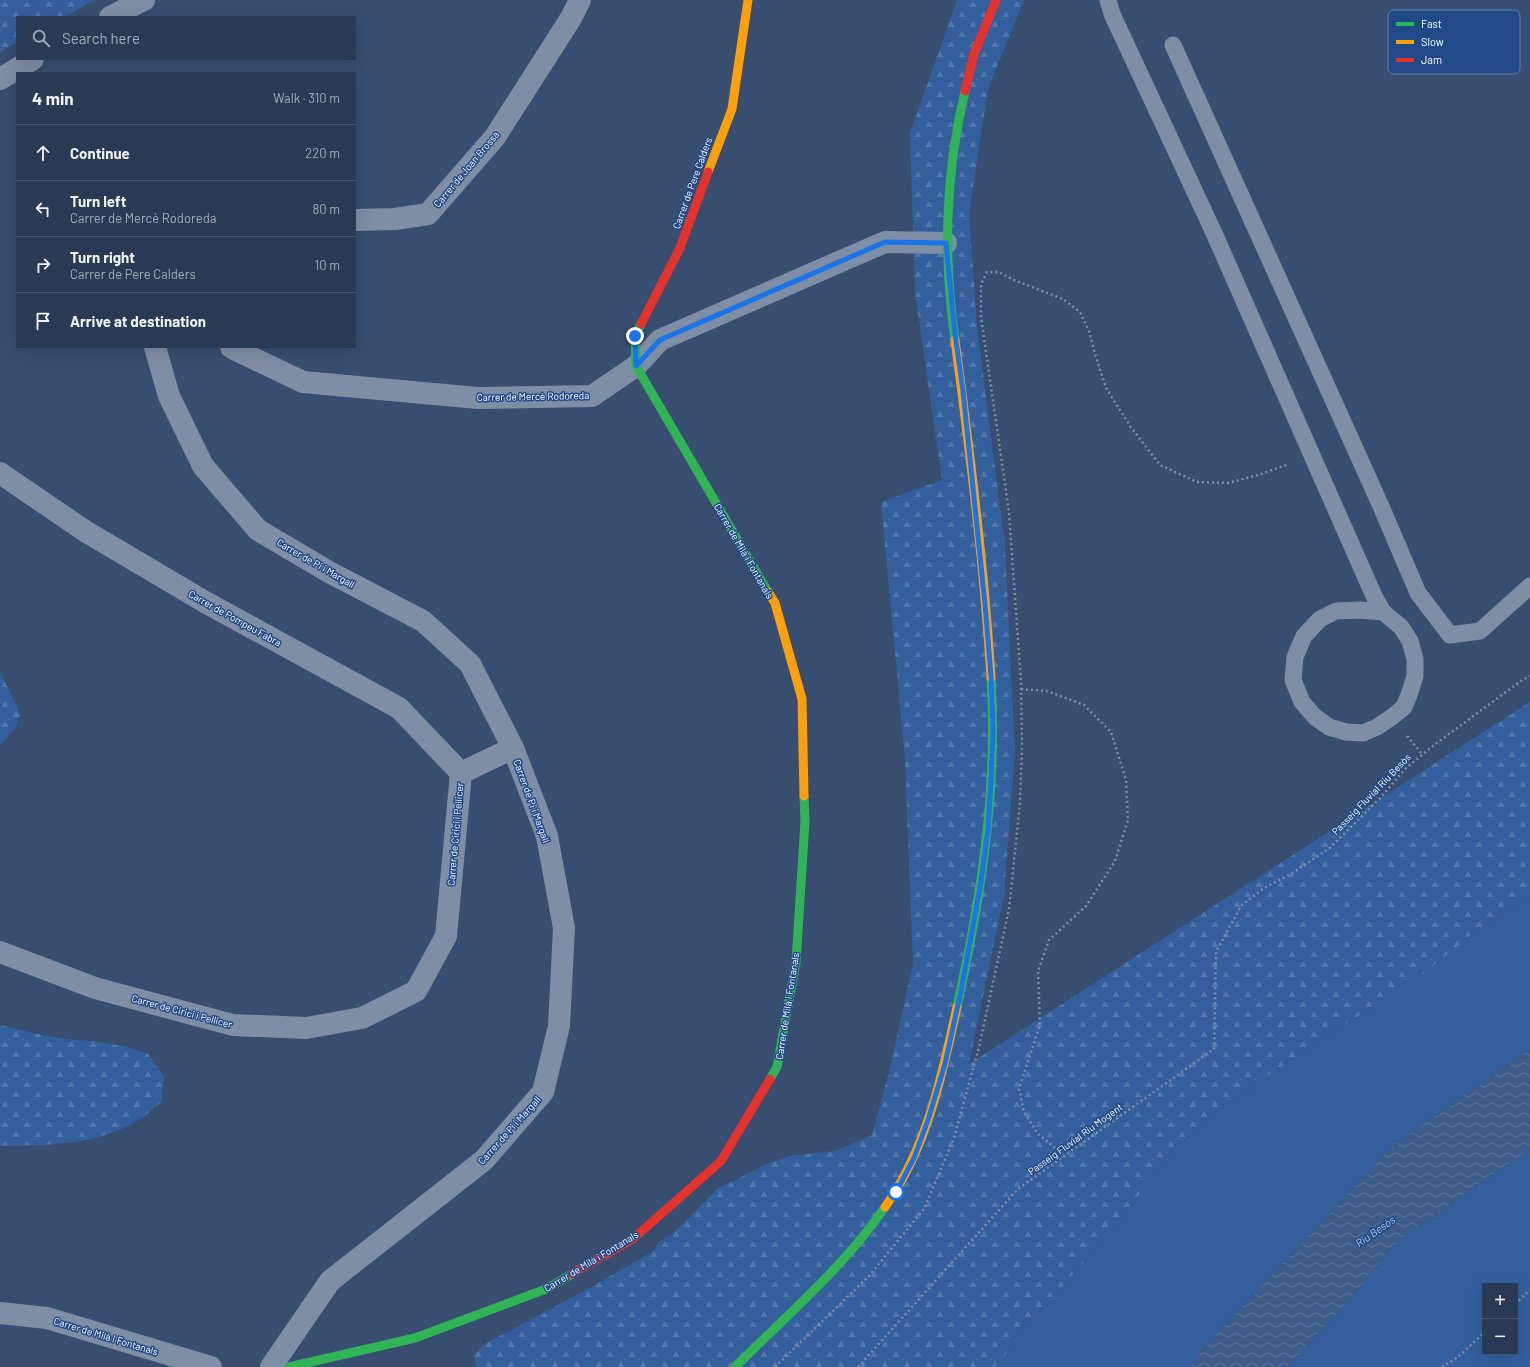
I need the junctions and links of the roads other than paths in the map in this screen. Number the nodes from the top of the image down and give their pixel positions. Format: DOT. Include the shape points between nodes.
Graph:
graph roads {
  1 [pos="144,0"];
  2 [pos="580,0"];
  3 [pos="748,0"];
  4 [pos="996,0"];
  5 [pos="1108,0"];
  6 [pos="112,16"];
  7 [pos="1172,45"];
  8 [pos="31,60"];
  9 [pos="0,79"];
  10 [pos="356,220"];
  11 [pos="946,243"];
  12 [pos="155,348"];
  13 [pos="233,348"];
  14 [pos="636,366"];
  15 [pos="0,473"];
  16 [pos="1530,586"];
  17 [pos="1383,612"];
  18 [pos="512,748"];
  19 [pos="461,773"];
  20 [pos="0,952"];
  21 [pos="0,1313"];
  22 [pos="211,1367"];
  23 [pos="270,1367"];
  24 [pos="289,1367"];
  25 [pos="736,1367"];
  1 -- 6 [label="street"];
  2 -- 10 [label="street, Carrer de Joan Brossa" via="496,137 428,214 395,219"];
  3 -- 14 [label="street, Carrer de Pere Calders" via="732,109 680,248 635,336"];
  4 -- 11 [label="street" via="973,57 954,140 948,190"];
  5 -- 17 [label="lane" via="1112,14 1214,233"];
  7 -- 16 [label="lane" via="1418,593 1450,634 1480,630"];
  8 -- 9 [label="street"];
  11 -- 14 [label="street, Carrer de Mercè Rodoreda" via="885,242 660,340"];
  11 -- 25 [label="street" via="985,604 993,730 988,830 961,991 945,1064 928,1120 914,1158 896,1192 850,1252"];
  12 -- 18 [label="street, Carrer de Pi i Margall" via="169,396 203,466 258,530 329,572 423,621 470,664"];
  13 -- 14 [label="street, Carrer de Mercè Rodoreda" via="302,382 478,398 592,396"];
  14 -- 24 [label="street, Carrer de Milà i Fontanals" via="775,603 802,699 805,821 796,962 777,1067 721,1161 634,1238 546,1289 415,1338"];
  15 -- 19 [label="street, Carrer de Pompeu Fabra" via="85,531 205,602 398,708"];
  17 -- 17 [label="lane" via="1401,627 1410,641 1415,659 1415,676 1404,706 1377,727 1363,733 1329,727 1315,717 1302,702 1293,680 1295,657 1304,636 1320,619 1336,611"];
  18 -- 19 [label="street, Carrer de Cirici i Pellicer"];
  18 -- 23 [label="street, Carrer de Pi i Margall" via="547,836 564,928 559,1026 543,1092 484,1160 330,1281"];
  19 -- 20 [label="street, Carrer de Cirici i Pellicer" via="446,936 416,991 362,1018 306,1028 233,1025 95,988"];
  21 -- 22 [label="street, Carrer de Milà i Fontanals" via="47,1318"];
}
